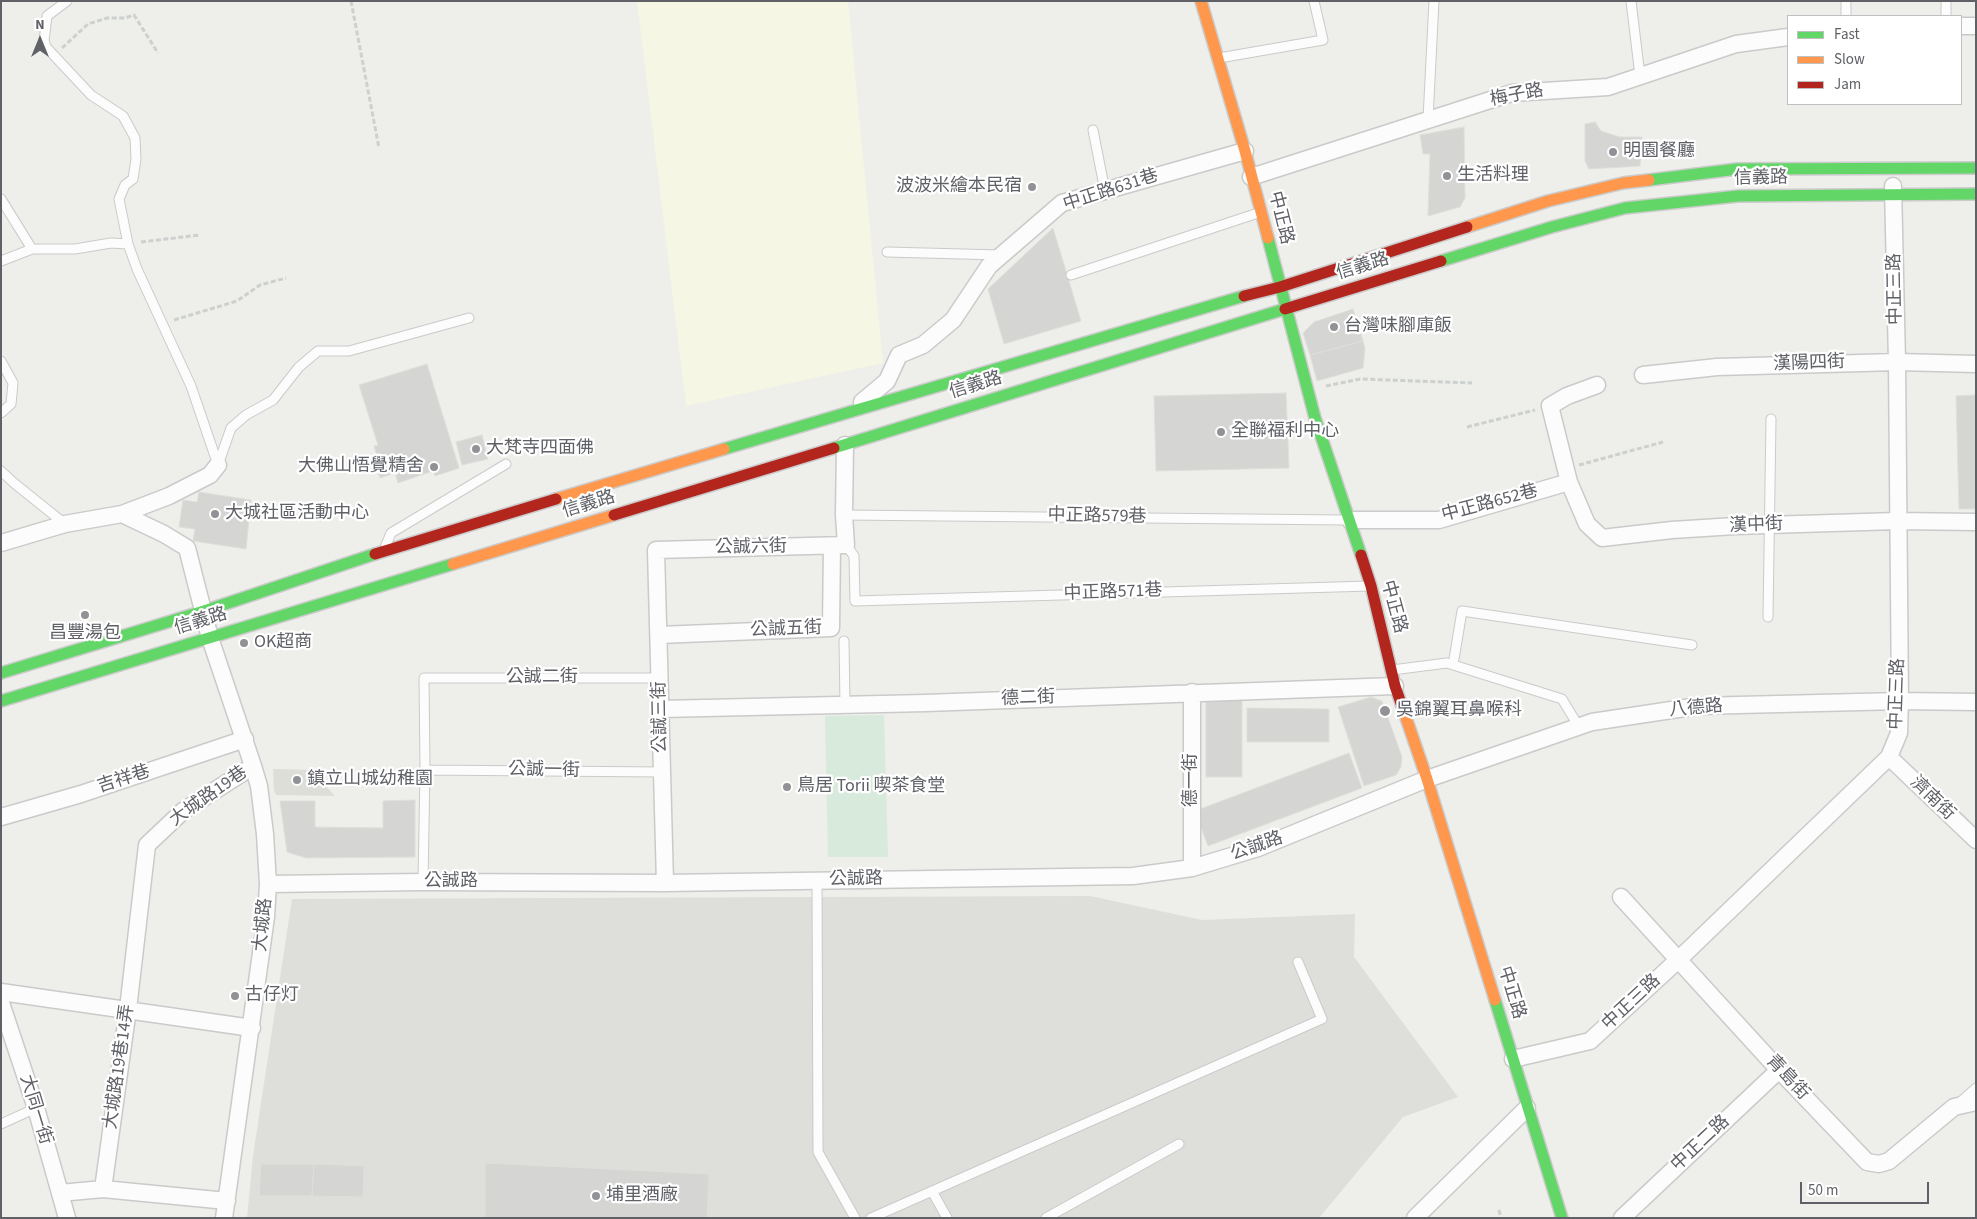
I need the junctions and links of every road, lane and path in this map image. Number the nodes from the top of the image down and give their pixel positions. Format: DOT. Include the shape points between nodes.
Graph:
graph roads {
  1 [pos="67,1"];
  2 [pos="351,1"];
  3 [pos="1201,1"];
  4 [pos="1314,1"];
  5 [pos="1434,1"];
  6 [pos="1631,1"];
  7 [pos="1846,1"];
  8 [pos="1946,1"];
  9 [pos="1846,15"];
  10 [pos="1946,15"];
  11 [pos="1962,26"];
  12 [pos="1976,26"];
  13 [pos="1787,37"];
  14 [pos="158,53"];
  15 [pos="54,55"];
  16 [pos="1218,58"];
  17 [pos="1640,76"];
  18 [pos="1428,119"];
  19 [pos="1093,130"];
  20 [pos="379,148"];
  21 [pos="1245,151"];
  22 [pos="1892,168"];
  23 [pos="1976,168"];
  24 [pos="1251,177"];
  25 [pos="1105,191"];
  26 [pos="1976,194"];
  27 [pos="1894,196"];
  28 [pos="1,199"];
  29 [pos="1261,212"];
  30 [pos="200,235"];
  31 [pos="128,244"];
  32 [pos="32,249"];
  33 [pos="887,252"];
  34 [pos="1001,255"];
  35 [pos="1,261"];
  36 [pos="1071,275"];
  37 [pos="286,278"];
  38 [pos="1280,287"];
  39 [pos="1286,309"];
  40 [pos="469,318"];
  41 [pos="161,324"];
  42 [pos="1,361"];
  43 [pos="1897,362"];
  44 [pos="1976,364"];
  45 [pos="1642,375"];
  46 [pos="1472,382"];
  47 [pos="1597,384"];
  48 [pos="1308,390"];
  49 [pos="1550,406"];
  50 [pos="851,410"];
  51 [pos="1,413"];
  52 [pos="1771,419"];
  53 [pos="1467,427"];
  54 [pos="1663,442"];
  55 [pos="743,443"];
  56 [pos="845,445"];
  57 [pos="506,464"];
  58 [pos="218,465"];
  59 [pos="1,471"];
  60 [pos="751,473"];
  61 [pos="1567,475"];
  62 [pos="122,514"];
  63 [pos="844,515"];
  64 [pos="1350,520"];
  65 [pos="1898,521"];
  66 [pos="1976,522"];
  67 [pos="65,524"];
  68 [pos="1769,526"];
  69 [pos="1,543"];
  70 [pos="839,545"];
  71 [pos="656,550"];
  72 [pos="384,551"];
  73 [pos="1371,586"];
  74 [pos="204,611"];
  75 [pos="1768,617"];
  76 [pos="659,635"];
  77 [pos="210,638"];
  78 [pos="844,642"];
  79 [pos="1692,646"];
  80 [pos="1453,665"];
  81 [pos="1,673"];
  82 [pos="660,678"];
  83 [pos="1393,678"];
  84 [pos="1192,692"];
  85 [pos="1,701"];
  86 [pos="1900,701"];
  87 [pos="1976,702"];
  88 [pos="845,705"];
  89 [pos="661,709"];
  90 [pos="1579,727"];
  91 [pos="245,740"];
  92 [pos="1889,757"];
  93 [pos="253,766"];
  94 [pos="425,770"];
  95 [pos="662,772"];
  96 [pos="1427,779"];
  97 [pos="1,817"];
  98 [pos="165,828"];
  99 [pos="1976,840"];
  100 [pos="1192,868"];
  101 [pos="817,881"];
  102 [pos="423,882"];
  103 [pos="665,883"];
  104 [pos="268,884"];
  105 [pos="1621,897"];
  106 [pos="1678,960"];
  107 [pos="1298,962"];
  108 [pos="1,992"];
  109 [pos="1,1002"];
  110 [pos="128,1010"];
  111 [pos="252,1028"];
  112 [pos="1513,1059"];
  113 [pos="1779,1070"];
  114 [pos="1976,1088"];
  115 [pos="1976,1102"];
  116 [pos="36,1108"];
  117 [pos="1527,1108"];
  118 [pos="1954,1108"];
  119 [pos="1,1124"];
  120 [pos="1179,1144"];
  121 [pos="103,1189"];
  122 [pos="932,1191"];
  123 [pos="60,1193"];
  124 [pos="227,1201"];
  125 [pos="1499,1210"];
  126 [pos="67,1218"];
  127 [pos="224,1218"];
  128 [pos="855,1218"];
  129 [pos="871,1218"];
  130 [pos="947,1218"];
  131 [pos="1046,1218"];
  132 [pos="1415,1218"];
  133 [pos="1501,1218"];
  134 [pos="1562,1218"];
  135 [pos="1622,1218"];
  1 -- 15 [label="lane" via="48,16 44,41"];
  2 -- 20 [label="path"];
  3 -- 16 [label="main road, 中正路"];
  4 -- 16 [label="lane" via="1323,40"];
  5 -- 18 [label="lane"];
  6 -- 17 [label="lane"];
  7 -- 9 [label="lane"];
  8 -- 10 [label="lane"];
  11 -- 12 [label="street"];
  13 -- 17 [label="street, 梅子路" via="1736,44"];
  14 -- 15 [label="path" via="134,15 88,24"];
  15 -- 31 [label="lane" via="91,94 123,116 135,138 136,159 132,179 125,185 119,199"];
  16 -- 21 [label="main road, 中正路"];
  17 -- 18 [label="street, 梅子路" via="1608,87 1512,93"];
  18 -- 24 [label="street, 梅子路"];
  19 -- 25 [label="lane"];
  21 -- 24 [label="main road, 中正路"];
  21 -- 25 [label="street, 中正路631巷"];
  22 -- 23 [label="main road, 信義路"];
  22 -- 27 [label="street, 中正三路"];
  22 -- 38 [label="main road, 信義路" via="1736,169 1623,183 1548,201"];
  24 -- 29 [label="main road, 中正路"];
  25 -- 34 [label="street, 中正路631巷" via="1062,203"];
  26 -- 27 [label="main road, 信義路"];
  27 -- 39 [label="main road, 信義路" via="1738,196 1625,208 1552,227"];
  27 -- 43 [label="street, 中正三路"];
  28 -- 32 [label="lane"];
  29 -- 36 [label="lane"];
  29 -- 38 [label="main road, 中正路"];
  30 -- 31 [label="path"];
  31 -- 32 [label="lane"];
  31 -- 41 [label="lane"];
  32 -- 35 [label="lane"];
  33 -- 34 [label="lane"];
  34 -- 50 [label="street, 中正路631巷" via="989,266 953,320 923,345 899,356 887,381"];
  37 -- 41 [label="path" via="260,285 237,301"];
  38 -- 39 [label="main road, 中正路"];
  38 -- 50 [label="main road, 信義路"];
  39 -- 48 [label="main road, 中正路"];
  39 -- 56 [label="main road, 信義路"];
  40 -- 58 [label="lane" via="349,351 318,352 299,367 273,400 231,428"];
  41 -- 58 [label="lane" via="191,386"];
  42 -- 51 [label="lane" via="13,383 10,404"];
  43 -- 44 [label="street, 漢陽四街"];
  43 -- 45 [label="street, 漢陽四街" via="1717,367"];
  43 -- 65 [label="street, 中正三路"];
  46 -- 48 [label="path" via="1360,379"];
  47 -- 49 [label="street"];
  48 -- 64 [label="main road, 中正路"];
  49 -- 53 [label="path"];
  49 -- 61 [label="street"];
  50 -- 55 [label="main road, 信義路"];
  52 -- 68 [label="lane"];
  54 -- 61 [label="path"];
  55 -- 60 [label="main road"];
  55 -- 72 [label="main road, 信義路"];
  56 -- 60 [label="main road, 信義路"];
  56 -- 63 [label="street"];
  57 -- 72 [label="lane" via="391,533"];
  58 -- 62 [label="street" via="210,474 169,496"];
  59 -- 67 [label="lane"];
  60 -- 77 [label="main road, 信義路"];
  61 -- 64 [label="street, 中正路652巷" via="1439,520"];
  61 -- 68 [label="street, 漢中街" via="1587,524 1602,538 1672,530"];
  62 -- 67 [label="street"];
  62 -- 74 [label="street, 大城路" via="187,548"];
  63 -- 64 [label="lane, 中正路579巷"];
  63 -- 70 [label="street"];
  64 -- 73 [label="main road, 中正路"];
  65 -- 66 [label="street, 漢中街"];
  65 -- 68 [label="street, 漢中街"];
  65 -- 86 [label="street, 中正三路"];
  67 -- 69 [label="street"];
  68 -- 75 [label="lane"];
  70 -- 71 [label="street, 公誠六街"];
  70 -- 73 [label="lane, 中正路571巷" via="854,556 856,601"];
  70 -- 76 [label="street, 公誠五街" via="831,628"];
  71 -- 76 [label="street, 公誠三街"];
  72 -- 74 [label="main road, 信義路"];
  73 -- 83 [label="main road, 中正路"];
  74 -- 77 [label="street, 大城路"];
  74 -- 81 [label="main road, 信義路"];
  76 -- 82 [label="street, 公誠三街"];
  77 -- 85 [label="main road, 信義路"];
  77 -- 91 [label="street, 大城路"];
  78 -- 88 [label="lane"];
  79 -- 80 [label="lane" via="1462,611"];
  80 -- 83 [label="lane" via="1447,663"];
  80 -- 90 [label="lane" via="1562,699"];
  82 -- 89 [label="street, 公誠三街"];
  82 -- 94 [label="lane, 公誠二街" via="424,678"];
  83 -- 84 [label="street, 德二街"];
  83 -- 96 [label="main road, 中正路"];
  84 -- 88 [label="street, 德二街"];
  84 -- 100 [label="street, 德一街"];
  86 -- 87 [label="street, 八德路"];
  86 -- 90 [label="street, 八德路" via="1698,706 1592,722"];
  86 -- 92 [label="street, 中正三路" via="1898,733"];
  88 -- 89 [label="street, 德二街"];
  89 -- 95 [label="street, 公誠三街"];
  90 -- 96 [label="street, 八德路"];
  91 -- 93 [label="street, 大城路"];
  91 -- 97 [label="street, 吉祥巷"];
  92 -- 99 [label="street, 濟南街"];
  92 -- 106 [label="street, 中正三路"];
  93 -- 98 [label="street, 大城路19巷" via="183,811"];
  93 -- 104 [label="street, 大城路" via="259,786"];
  94 -- 95 [label="lane, 公誠一街"];
  94 -- 102 [label="lane"];
  95 -- 103 [label="street, 公誠三街"];
  96 -- 100 [label="street, 公誠路" via="1258,848"];
  96 -- 112 [label="main road, 中正路"];
  98 -- 110 [label="street, 大城路19巷14弄" via="147,845"];
  100 -- 101 [label="street, 公誠路" via="1133,876"];
  101 -- 103 [label="street, 公誠路"];
  101 -- 128 [label="lane" via="818,1152"];
  102 -- 103 [label="street, 公誠路"];
  102 -- 104 [label="street, 公誠路"];
  104 -- 111 [label="street, 大城路"];
  105 -- 106 [label="street, 青島街"];
  106 -- 112 [label="street, 中正三路" via="1590,1041"];
  106 -- 113 [label="street, 青島街"];
  107 -- 122 [label="lane" via="1322,1019"];
  108 -- 110 [label="street"];
  109 -- 116 [label="street, 大同一街"];
  110 -- 111 [label="street"];
  110 -- 121 [label="street, 大城路19巷14弄"];
  111 -- 124 [label="street, 大城路"];
  112 -- 117 [label="main road, 中正路"];
  113 -- 118 [label="street, 青島街" via="1867,1162 1879,1164 1889,1161"];
  113 -- 135 [label="street, 中正二路"];
  114 -- 118 [label="lane"];
  115 -- 118 [label="street, 青島街"];
  116 -- 119 [label="lane"];
  116 -- 123 [label="street, 大同一街"];
  117 -- 132 [label="street"];
  117 -- 134 [label="main road, 中正路"];
  120 -- 131 [label="lane"];
  121 -- 123 [label="street"];
  121 -- 124 [label="street"];
  122 -- 129 [label="lane"];
  122 -- 130 [label="lane"];
  123 -- 126 [label="street, 大同一街"];
  124 -- 127 [label="street, 大城路"];
  125 -- 133 [label="path"];
}
